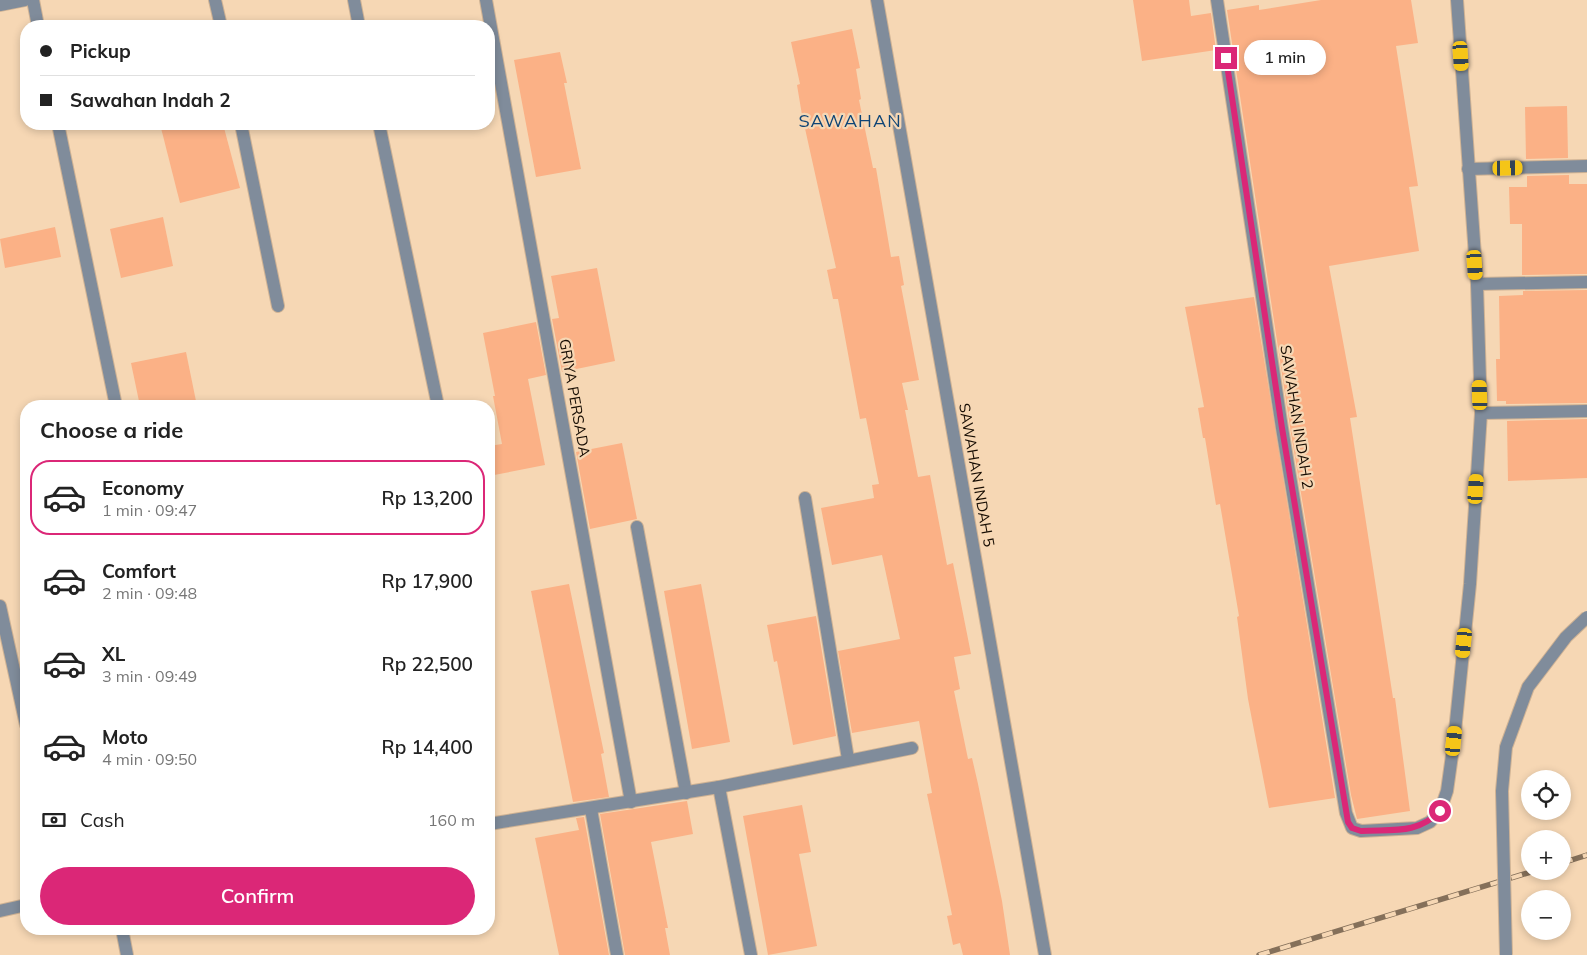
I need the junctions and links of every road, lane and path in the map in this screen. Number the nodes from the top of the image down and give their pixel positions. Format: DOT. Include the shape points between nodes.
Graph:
graph roads {
  1 [pos="25,0"];
  2 [pos="33,0"];
  3 [pos="215,0"];
  4 [pos="354,0"];
  5 [pos="486,0"];
  6 [pos="877,0"];
  7 [pos="1216,0"];
  8 [pos="1457,0"];
  9 [pos="0,5"];
  10 [pos="37,20"];
  11 [pos="220,20"];
  12 [pos="358,20"];
  13 [pos="490,20"];
  14 [pos="495,50"];
  15 [pos="59,130"];
  16 [pos="242,130"];
  17 [pos="380,130"];
  18 [pos="1587,166"];
  19 [pos="1468,169"];
  20 [pos="1587,282"];
  21 [pos="1477,284"];
  22 [pos="278,306"];
  23 [pos="115,400"];
  24 [pos="437,400"];
  25 [pos="1587,411"];
  26 [pos="1481,413"];
  27 [pos="805,498"];
  28 [pos="637,527"];
  29 [pos="0,606"];
  30 [pos="1587,618"];
  31 [pos="20,697"];
  32 [pos="912,748"];
  33 [pos="848,759"];
  34 [pos="719,787"];
  35 [pos="686,793"];
  36 [pos="631,802"];
  37 [pos="591,809"];
  38 [pos="495,823"];
  39 [pos="20,906"];
  40 [pos="0,910"];
  41 [pos="123,935"];
  42 [pos="127,955"];
  43 [pos="616,955"];
  44 [pos="751,955"];
  45 [pos="1045,955"];
  46 [pos="1506,955"];
  1 -- 9 [label="street"];
  2 -- 10 [label="street"];
  3 -- 11 [label="street"];
  4 -- 12 [label="street"];
  5 -- 13 [label="street, GRIYA PERSADA"];
  6 -- 45 [label="street, SAWAHAN INDAH 5"];
  7 -- 26 [label="street, SAWAHAN INDAH 2" via="1346,813 1352,828 1361,831 1417,828 1430,822 1440,811 1447,791 1470,584"];
  8 -- 19 [label="street"];
  14 -- 36 [label="street, GRIYA PERSADA"];
  15 -- 23 [label="street"];
  16 -- 22 [label="street"];
  17 -- 24 [label="street"];
  18 -- 19 [label="street"];
  19 -- 21 [label="street"];
  20 -- 21 [label="street"];
  21 -- 26 [label="street"];
  25 -- 26 [label="street"];
  27 -- 33 [label="street"];
  28 -- 35 [label="street"];
  29 -- 31 [label="street"];
  30 -- 46 [label="street, bridge" via="1566,637 1528,687 1506,747 1502,791"];
  32 -- 33 [label="street"];
  33 -- 34 [label="street"];
  34 -- 35 [label="street"];
  34 -- 44 [label="street"];
  35 -- 36 [label="street"];
  36 -- 37 [label="street"];
  37 -- 38 [label="street"];
  37 -- 43 [label="street"];
  39 -- 40 [label="street"];
  41 -- 42 [label="street"];
}
